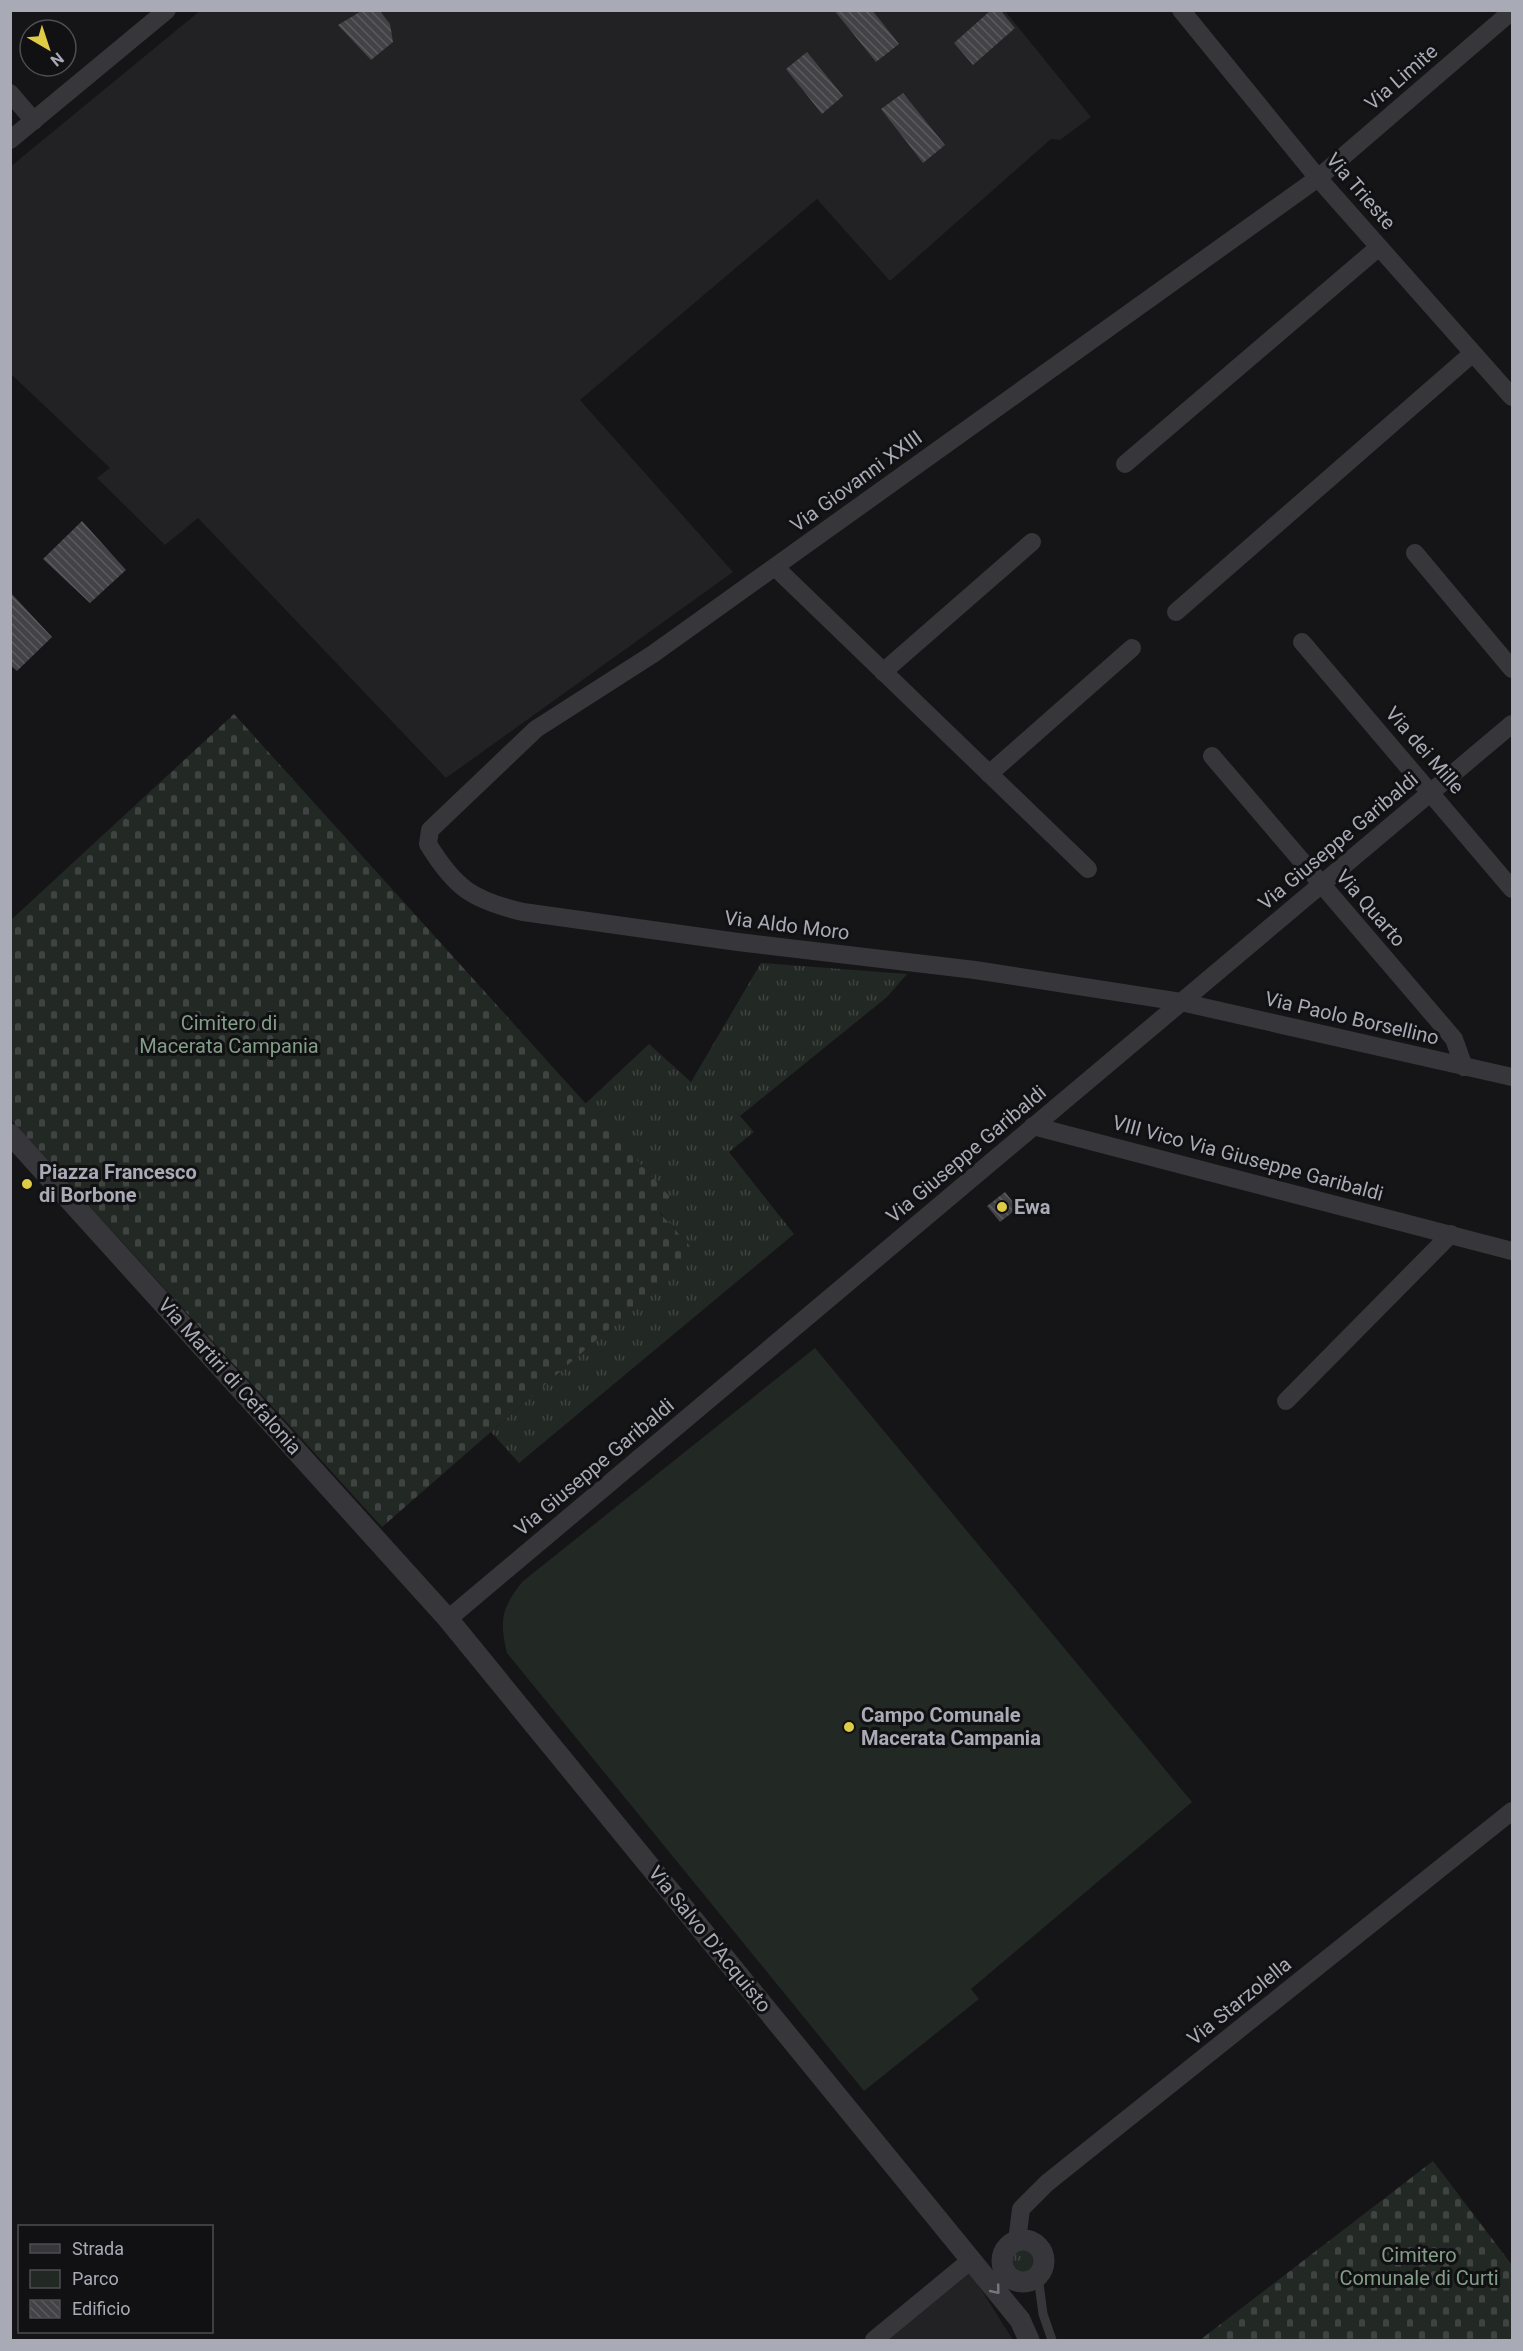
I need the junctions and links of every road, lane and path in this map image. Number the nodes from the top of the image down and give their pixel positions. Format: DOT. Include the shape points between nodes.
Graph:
graph roads {
  1 [pos="167,10"];
  2 [pos="1181,10"];
  3 [pos="1512,11"];
  4 [pos="10,93"];
  5 [pos="34,120"];
  6 [pos="10,140"];
  7 [pos="1318,178"];
  8 [pos="1379,246"];
  9 [pos="1473,353"];
  10 [pos="1512,397"];
  11 [pos="1125,464"];
  12 [pos="1032,542"];
  13 [pos="1415,553"];
  14 [pos="775,567"];
  15 [pos="1176,612"];
  16 [pos="1302,642"];
  17 [pos="1132,648"];
  18 [pos="1512,669"];
  19 [pos="883,672"];
  20 [pos="1512,724"];
  21 [pos="1212,756"];
  22 [pos="988,774"];
  23 [pos="1432,792"];
  24 [pos="430,830"];
  25 [pos="1088,869"];
  26 [pos="1321,883"];
  27 [pos="1512,889"];
  28 [pos="1181,1002"];
  29 [pos="1464,1066"];
  30 [pos="1512,1077"];
  31 [pos="1034,1126"];
  32 [pos="10,1134"];
  33 [pos="1451,1234"];
  34 [pos="1512,1251"];
  35 [pos="1286,1401"];
  36 [pos="448,1618"];
  37 [pos="1512,1811"];
  38 [pos="1017,2241"];
  39 [pos="971,2260"];
  40 [pos="1002,2260"];
  41 [pos="1038,2276"];
  42 [pos="1016,2280"];
  43 [pos="1020,2320"];
  44 [pos="874,2340"];
  45 [pos="1029,2340"];
  46 [pos="1052,2340"];
  1 -- 5 [label="street"];
  2 -- 7 [label="street, Via Trieste"];
  3 -- 7 [label="street, Via Limite"];
  4 -- 5 [label="street"];
  5 -- 6 [label="street"];
  7 -- 8 [label="street, Via Trieste"];
  7 -- 14 [label="street, Via Giovanni XXIII"];
  8 -- 9 [label="street, Via Trieste"];
  8 -- 11 [label="street"];
  9 -- 10 [label="street, Via Trieste"];
  9 -- 15 [label="street"];
  12 -- 19 [label="street"];
  13 -- 18 [label="street"];
  14 -- 19 [label="street"];
  14 -- 24 [label="street, Via Giovanni XXIII" via="653,654 536,729"];
  16 -- 23 [label="street, Via dei Mille"];
  17 -- 22 [label="street"];
  19 -- 22 [label="street"];
  20 -- 23 [label="street, Via Giuseppe Garibaldi"];
  21 -- 26 [label="street, Via Quarto"];
  22 -- 25 [label="street"];
  23 -- 26 [label="street, Via Giuseppe Garibaldi"];
  23 -- 27 [label="street, Via dei Mille"];
  24 -- 28 [label="street, Via Aldo Moro" via="428,844 442,867 470,895 513,910 975,970"];
  26 -- 28 [label="street, Via Giuseppe Garibaldi"];
  26 -- 29 [label="street, Via Quarto" via="1454,1038"];
  28 -- 29 [label="street, Via Paolo Borsellino"];
  28 -- 31 [label="street, Via Giuseppe Garibaldi"];
  29 -- 30 [label="street, Via Paolo Borsellino"];
  31 -- 33 [label="street, VIII Vico Via Giuseppe Garibaldi"];
  31 -- 36 [label="street, Via Giuseppe Garibaldi"];
  32 -- 36 [label="street, Via Martiri di Cefalonia"];
  33 -- 34 [label="street, VIII Vico Via Giuseppe Garibaldi"];
  33 -- 35 [label="street"];
  36 -- 39 [label="street, Via Salvo D'Acquisto"];
  37 -- 38 [label="street, Via Starzolella" via="1047,2183 1022,2209"];
  38 -- 40 [label="street" via="1006,2249"];
  38 -- 41 [label="street" via="1030,2241 1041,2250 1044,2263"];
  39 -- 40 [label="street"];
  39 -- 43 [label="street, Via Salvo D'Acquisto, one-way"];
  39 -- 44 [label="street"];
  40 -- 42 [label="street" via="1007,2275"];
  41 -- 42 [label="street" via="1026,2282"];
  41 -- 46 [label="lane" via="1042,2314"];
  42 -- 43 [label="street, Via Salvo D'Acquisto"];
  43 -- 45 [label="street, Via Salvo D'Acquisto"];
}
